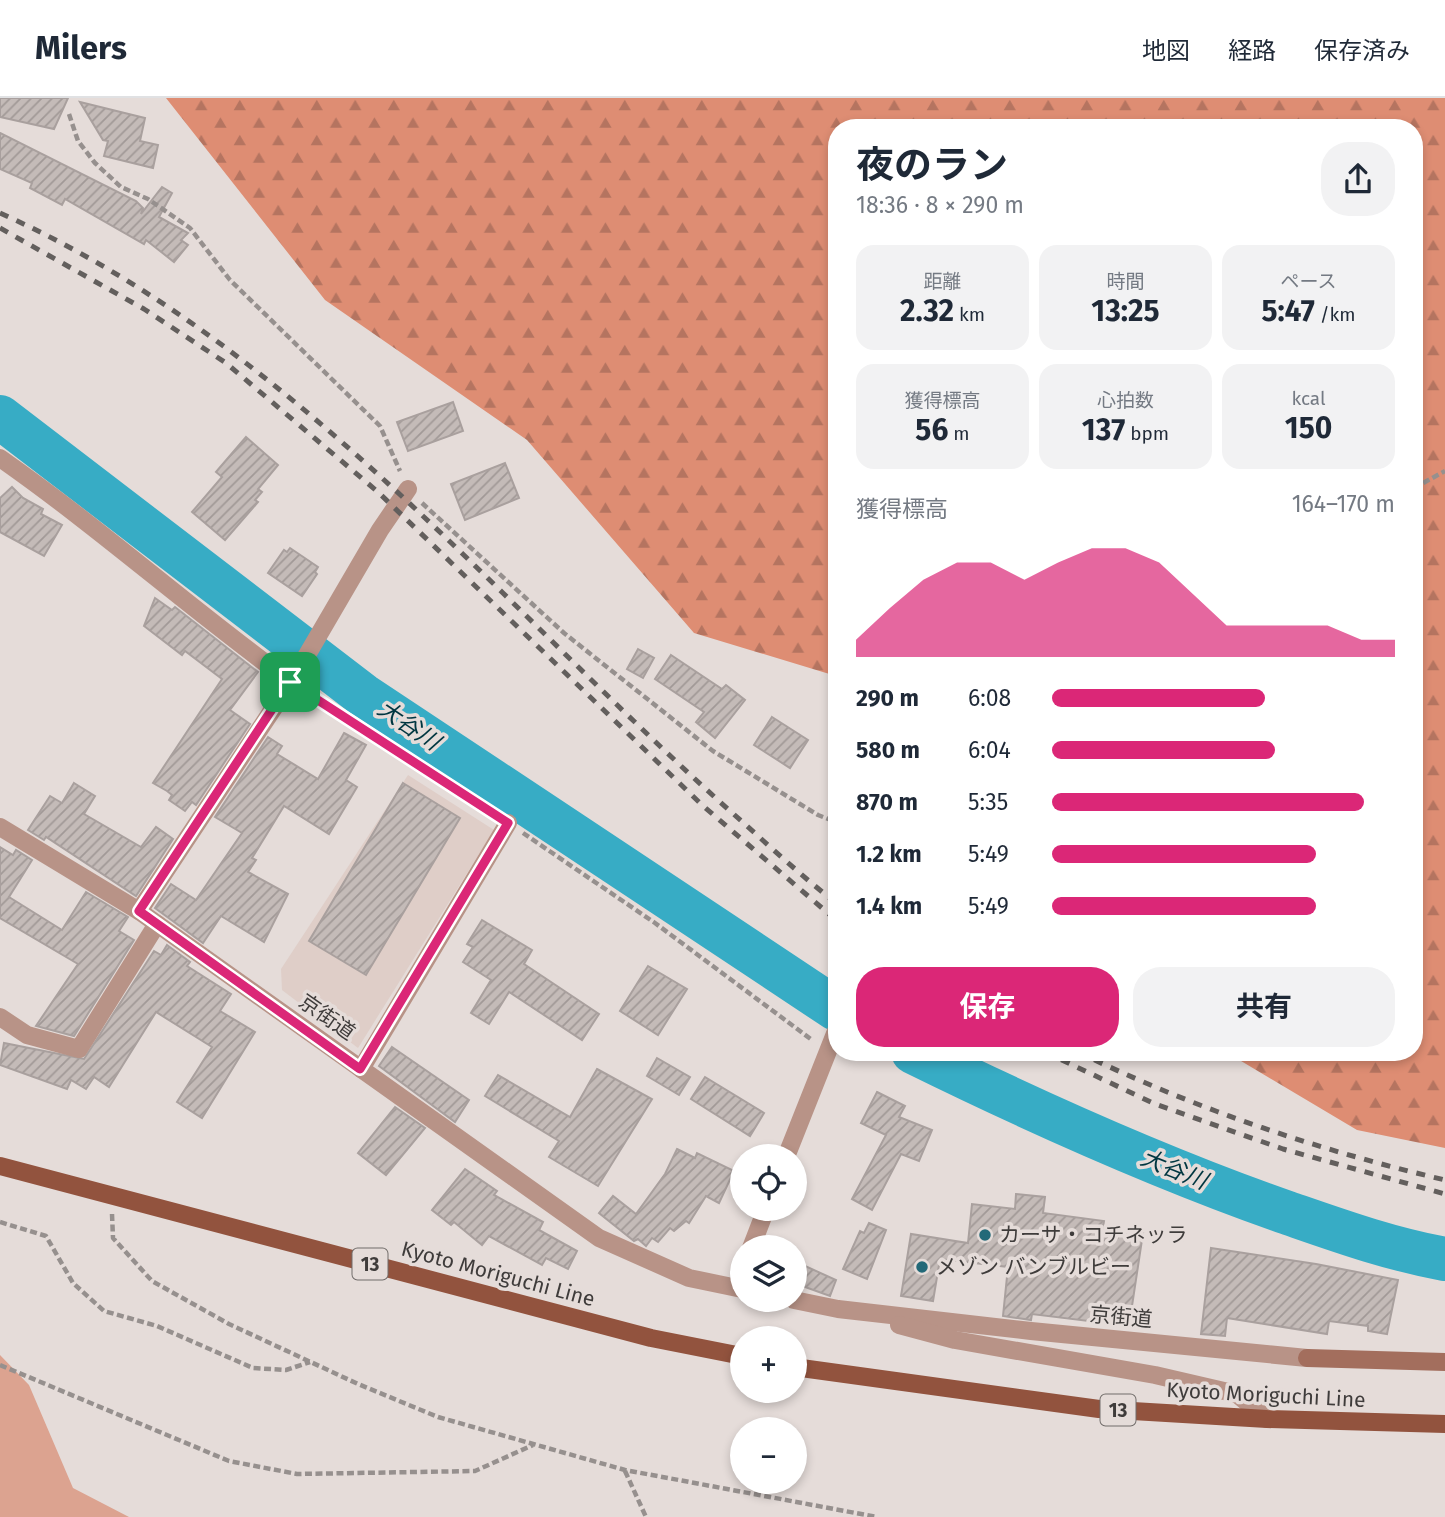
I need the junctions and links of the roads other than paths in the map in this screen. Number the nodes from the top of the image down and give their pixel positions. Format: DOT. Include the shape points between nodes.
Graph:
graph roads {
  1 [pos="0,458"];
  2 [pos="408,489"];
  3 [pos="292,681"];
  4 [pos="508,823"];
  5 [pos="0,827"];
  6 [pos="139,911"];
  7 [pos="157,924"];
  8 [pos="0,1017"];
  9 [pos="828,1050"];
  10 [pos="360,1069"];
  11 [pos="791,1144"];
  12 [pos="0,1166"];
  13 [pos="730,1286"];
  14 [pos="807,1303"];
  15 [pos="838,1309"];
  16 [pos="730,1354"];
  17 [pos="1445,1362"];
  18 [pos="807,1369"];
  19 [pos="1267,1419"];
  20 [pos="1445,1424"];
  1 -- 3 [label="street"];
  2 -- 3 [label="street"];
  3 -- 6 [label="street"];
  4 -- 10 [label="street"];
  5 -- 6 [label="street, 京街道"];
  6 -- 7 [label="street, 京街道"];
  7 -- 8 [label="street" via="79,1049 27,1035"];
  7 -- 10 [label="street, 京街道"];
  9 -- 11 [label="street"];
  10 -- 13 [label="street, 京街道" via="599,1238 689,1278"];
  12 -- 16 [label="main road, Kyoto Moriguchi Line / 13" via="651,1338"];
  14 -- 15 [label="street, 京街道"];
  15 -- 17 [label="street, 京街道" via="1307,1358"];
  15 -- 19 [label="street" via="955,1340 1237,1394"];
  18 -- 19 [label="main road, Kyoto Moriguchi Line / 13" via="1099,1409"];
  19 -- 20 [label="main road, Kyoto Moriguchi Line / 13"];
}
